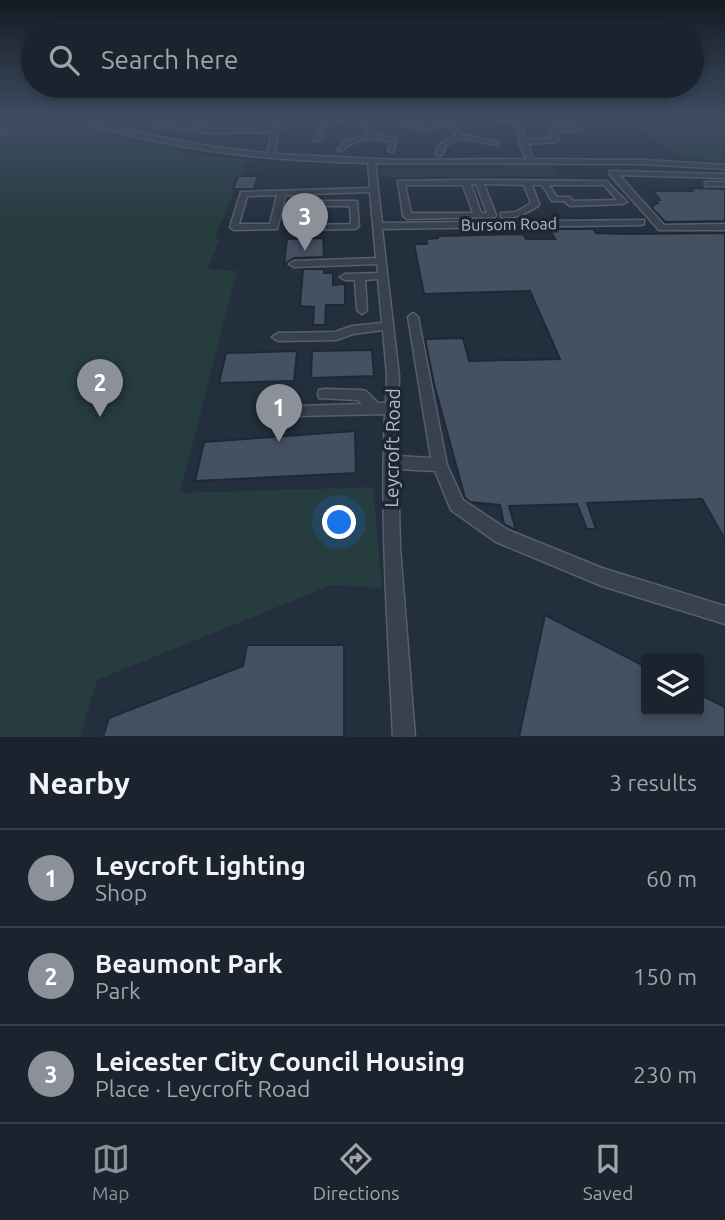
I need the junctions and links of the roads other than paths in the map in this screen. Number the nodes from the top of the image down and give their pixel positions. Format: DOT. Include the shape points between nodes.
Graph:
graph roads {
  1 [pos="231,153"];
  2 [pos="527,153"];
  3 [pos="269,156"];
  4 [pos="530,160"];
  5 [pos="371,161"];
  6 [pos="725,167"];
  7 [pos="725,176"];
  8 [pos="466,182"];
  9 [pos="479,182"];
  10 [pos="527,183"];
  11 [pos="544,183"];
  12 [pos="708,184"];
  13 [pos="725,184"];
  14 [pos="374,190"];
  15 [pos="285,193"];
  16 [pos="302,193"];
  17 [pos="304,204"];
  18 [pos="485,217"];
  19 [pos="641,222"];
  20 [pos="377,226"];
  21 [pos="725,227"];
  22 [pos="294,264"];
  23 [pos="382,269"];
  24 [pos="360,276"];
  25 [pos="345,277"];
  26 [pos="362,310"];
  27 [pos="413,317"];
  28 [pos="388,326"];
  29 [pos="278,337"];
  30 [pos="324,394"];
  31 [pos="384,409"];
  32 [pos="299,411"];
  33 [pos="390,462"];
  34 [pos="440,465"];
  35 [pos="725,615"];
  36 [pos="404,737"];
  1 -- 3 [label="street"];
  2 -- 4 [label="street"];
  3 -- 5 [label="street"];
  4 -- 5 [label="street"];
  4 -- 6 [label="street"];
  5 -- 14 [label="street, Leycroft Road"];
  7 -- 21 [label="street" via="613,173 662,228"];
  8 -- 9 [label="street"];
  8 -- 18 [label="street"];
  8 -- 18 [label="street" via="401,183 407,216"];
  9 -- 10 [label="street"];
  9 -- 18 [label="street"];
  10 -- 11 [label="lane"];
  10 -- 18 [label="street" via="535,204 518,215"];
  11 -- 11 [label="lane" via="606,183 623,202 570,204 568,199 555,199"];
  12 -- 13 [label="street"];
  14 -- 16 [label="street" via="336,188"];
  14 -- 20 [label="street, Leycroft Road"];
  15 -- 15 [label="street" via="274,227 234,227 244,194"];
  15 -- 16 [label="street"];
  16 -- 17 [label="street"];
  17 -- 17 [label="street" via="354,204 355,226 301,228"];
  18 -- 19 [label="street, Bursom Road"];
  18 -- 20 [label="street, Bursom Road"];
  20 -- 23 [label="street, Leycroft Road"];
  22 -- 23 [label="street"];
  23 -- 24 [label="street"];
  23 -- 28 [label="street, Leycroft Road"];
  24 -- 25 [label="street"];
  24 -- 26 [label="lane"];
  27 -- 34 [label="street"];
  28 -- 29 [label="street" via="336,336"];
  28 -- 31 [label="street, Leycroft Road" via="393,376"];
  30 -- 31 [label="street" via="361,395"];
  31 -- 32 [label="street"];
  31 -- 33 [label="street, Leycroft Road"];
  33 -- 34 [label="street"];
  33 -- 36 [label="street, Leycroft Road"];
  34 -- 35 [label="street" via="457,505 502,536 602,577"];
}
